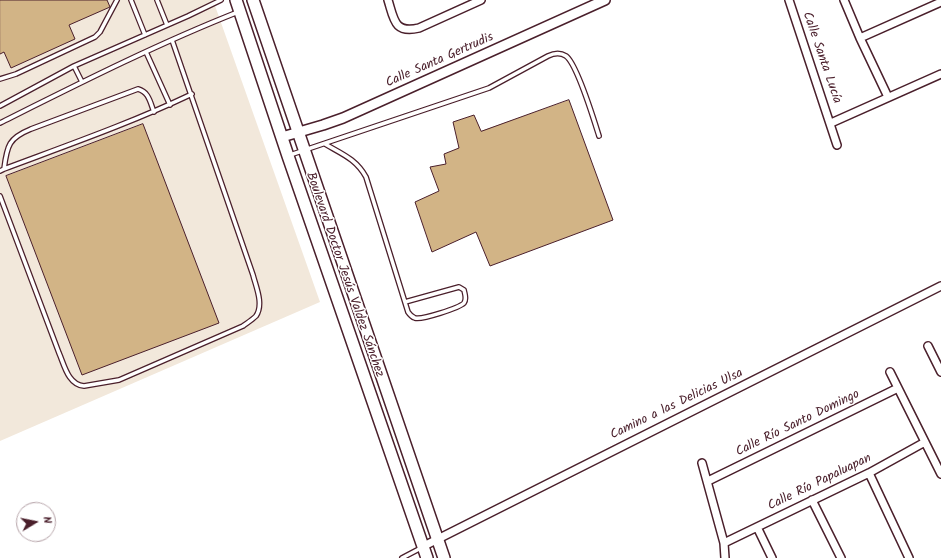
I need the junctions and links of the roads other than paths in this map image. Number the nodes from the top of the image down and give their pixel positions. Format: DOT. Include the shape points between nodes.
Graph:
graph roads {
  1 [pos="117,0"];
  2 [pos="131,0"];
  3 [pos="157,0"];
  4 [pos="220,0"];
  5 [pos="236,0"];
  6 [pos="253,0"];
  7 [pos="388,0"];
  8 [pos="481,0"];
  9 [pos="605,0"];
  10 [pos="789,0"];
  11 [pos="844,0"];
  12 [pos="471,2"];
  13 [pos="941,2"];
  14 [pos="240,11"];
  15 [pos="167,25"];
  16 [pos="145,35"];
  17 [pos="860,38"];
  18 [pos="172,40"];
  19 [pos="146,52"];
  20 [pos="74,66"];
  21 [pos="941,74"];
  22 [pos="0,79"];
  23 [pos="82,82"];
  24 [pos="192,94"];
  25 [pos="888,97"];
  26 [pos="170,105"];
  27 [pos="0,106"];
  28 [pos="154,112"];
  29 [pos="0,123"];
  30 [pos="831,123"];
  31 [pos="298,133"];
  32 [pos="599,136"];
  33 [pos="282,137"];
  34 [pos="326,144"];
  35 [pos="837,145"];
  36 [pos="304,151"];
  37 [pos="288,156"];
  38 [pos="4,168"];
  39 [pos="0,171"];
  40 [pos="0,196"];
  41 [pos="941,286"];
  42 [pos="405,302"];
  43 [pos="928,346"];
  44 [pos="890,372"];
  45 [pos="941,372"];
  46 [pos="898,388"];
  47 [pos="926,442"];
  48 [pos="702,463"];
  49 [pos="869,473"];
  50 [pos="941,474"];
  51 [pos="708,482"];
  52 [pos="812,500"];
  53 [pos="757,527"];
  54 [pos="437,539"];
  55 [pos="724,543"];
  56 [pos="424,546"];
  57 [pos="402,558"];
  58 [pos="427,558"];
  59 [pos="444,558"];
  60 [pos="725,558"];
  61 [pos="772,558"];
  62 [pos="841,558"];
  63 [pos="909,558"];
  1 -- 22 [label="lane" via="95,37"];
  2 -- 16 [label="lane"];
  3 -- 15 [label="lane"];
  4 -- 15 [label="lane"];
  5 -- 14 [label="main road, Boulevard Doctor Jesús Valdez Sánchez"];
  6 -- 31 [label="main road, Boulevard Doctor Jesús Valdez Sánchez"];
  7 -- 12 [label="street" via="399,28 410,29 419,28"];
  8 -- 12 [label="street"];
  9 -- 31 [label="street, Calle Santa Gertrudis" via="343,118"];
  10 -- 30 [label="street, Calle Santa Lucía"];
  11 -- 17 [label="street"];
  13 -- 17 [label="street"];
  14 -- 18 [label="lane"];
  14 -- 33 [label="main road, Boulevard Doctor Jesús Valdez Sánchez"];
  15 -- 16 [label="lane"];
  16 -- 20 [label="lane"];
  17 -- 25 [label="street"];
  18 -- 19 [label="lane"];
  18 -- 24 [label="lane"];
  19 -- 23 [label="lane"];
  19 -- 26 [label="lane"];
  20 -- 23 [label="lane"];
  20 -- 27 [label="lane"];
  21 -- 25 [label="street"];
  23 -- 29 [label="lane"];
  24 -- 26 [label="lane"];
  24 -- 40 [label="lane" via="259,295 257,314 243,326 119,380 78,385 70,378 59,353"];
  25 -- 30 [label="street"];
  26 -- 28 [label="lane"];
  28 -- 38 [label="lane"];
  28 -- 38 [label="lane" via="147,94 138,89 20,134 14,138 7,152"];
  30 -- 35 [label="street, Calle Santa Lucía"];
  31 -- 33 [label="street, Calle Santa Gertrudis"];
  31 -- 36 [label="main road, Boulevard Doctor Jesús Valdez Sánchez"];
  32 -- 34 [label="lane" via="570,60 563,54 555,53 489,88"];
  33 -- 37 [label="main road, Boulevard Doctor Jesús Valdez Sánchez"];
  34 -- 36 [label="lane"];
  34 -- 42 [label="lane" via="348,157 360,167 366,177"];
  36 -- 37 [label="lane"];
  36 -- 54 [label="main road, Boulevard Doctor Jesús Valdez Sánchez"];
  37 -- 56 [label="main road, Boulevard Doctor Jesús Valdez Sánchez"];
  38 -- 39 [label="lane"];
  41 -- 54 [label="street, Camino a las Delicias Ulsa"];
  42 -- 42 [label="lane" via="411,316 420,319 457,307 466,298 464,290 459,287"];
  43 -- 45 [label="street"];
  44 -- 46 [label="street"];
  46 -- 47 [label="street"];
  46 -- 51 [label="street, Calle Río Santo Domingo"];
  47 -- 49 [label="street, Calle Río Papaluapan"];
  47 -- 50 [label="street"];
  48 -- 51 [label="street"];
  49 -- 52 [label="street, Calle Río Papaluapan"];
  49 -- 63 [label="street"];
  51 -- 55 [label="street"];
  52 -- 53 [label="street, Calle Río Papaluapan"];
  52 -- 62 [label="street"];
  53 -- 55 [label="street, Calle Río Papaluapan"];
  53 -- 61 [label="street"];
  54 -- 56 [label="street, Camino a las Delicias Ulsa"];
  54 -- 59 [label="main road, Boulevard Doctor Jesús Valdez Sánchez"];
  55 -- 60 [label="street"];
  56 -- 57 [label="lane"];
  56 -- 58 [label="main road, Boulevard Doctor Jesús Valdez Sánchez"];
}
